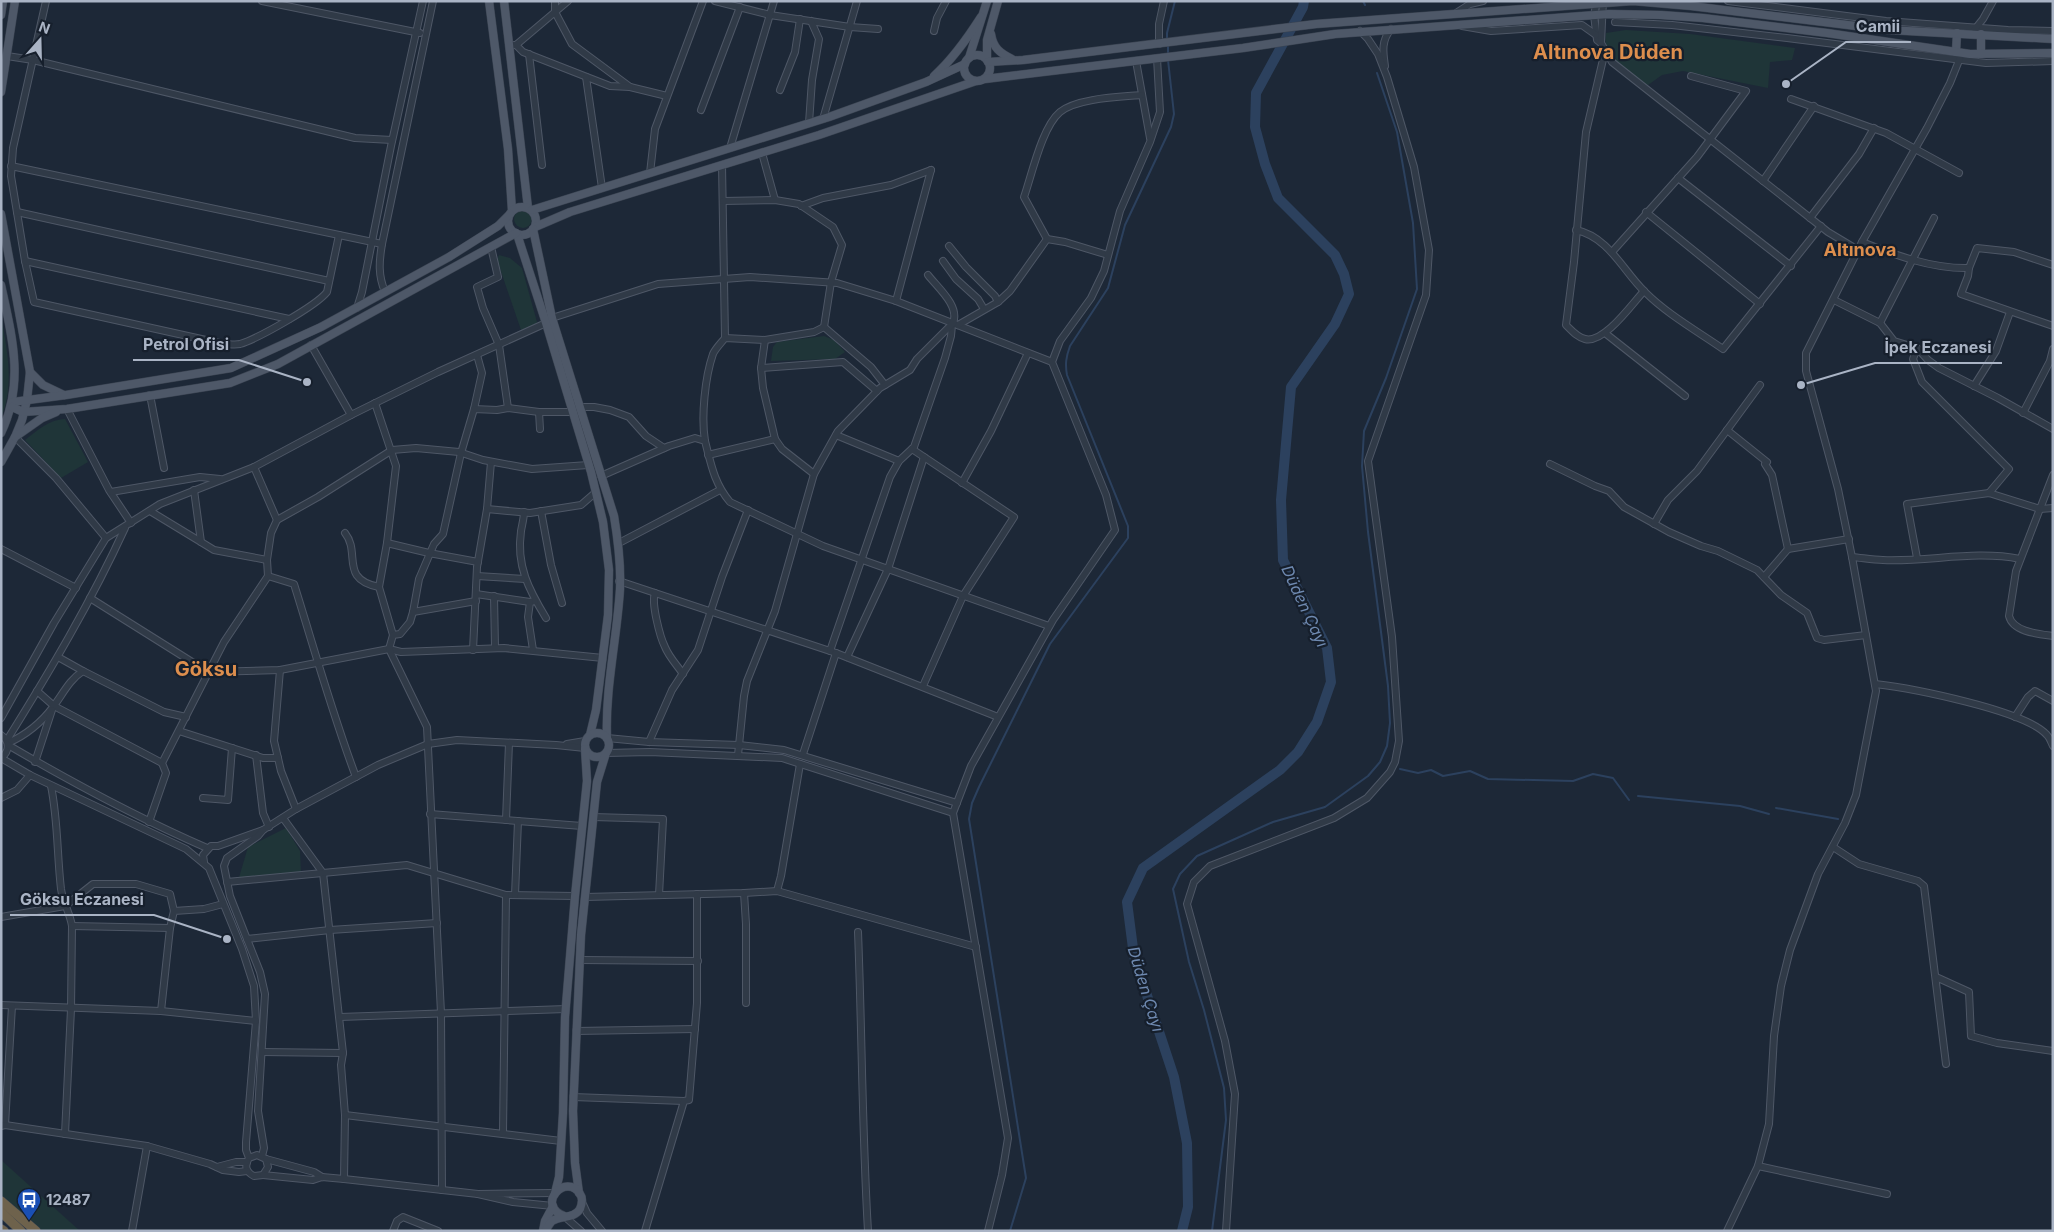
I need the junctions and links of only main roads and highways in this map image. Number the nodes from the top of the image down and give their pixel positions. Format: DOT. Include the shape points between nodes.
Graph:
graph roads {
  1 [pos="3,1"];
  2 [pos="16,1"];
  3 [pos="489,1"];
  4 [pos="504,1"];
  5 [pos="986,1"];
  6 [pos="998,1"];
  7 [pos="1600,2"];
  8 [pos="1659,2"];
  9 [pos="1,14"];
  10 [pos="981,18"];
  11 [pos="990,27"];
  12 [pos="1976,32"];
  13 [pos="1957,33"];
  14 [pos="2053,39"];
  15 [pos="2053,53"];
  16 [pos="1981,54"];
  17 [pos="1959,55"];
  18 [pos="1014,60"];
  19 [pos="967,61"];
  20 [pos="988,61"];
  21 [pos="985,79"];
  22 [pos="976,81"];
  23 [pos="926,82"];
  24 [pos="1,92"];
  25 [pos="530,209"];
  26 [pos="511,213"];
  27 [pos="1,214"];
  28 [pos="534,228"];
  29 [pos="516,233"];
  30 [pos="1,285"];
  31 [pos="549,320"];
  32 [pos="30,372"];
  33 [pos="66,395"];
  34 [pos="27,400"];
  35 [pos="12,404"];
  36 [pos="64,409"];
  37 [pos="23,412"];
  38 [pos="1,433"];
  39 [pos="15,437"];
  40 [pos="1,462"];
  41 [pos="607,738"];
  42 [pos="586,744"];
  43 [pos="606,753"];
  44 [pos="555,1193"];
  45 [pos="579,1193"];
  46 [pos="1,1201"];
  47 [pos="553,1206"];
  48 [pos="1,1212"];
  49 [pos="564,1216"];
  50 [pos="21,1231"];
  51 [pos="36,1231"];
  52 [pos="544,1231"];
  1 -- 9 [label="main road"];
  2 -- 24 [label="main road"];
  3 -- 26 [label="main road" via="508,149"];
  4 -- 25 [label="main road" via="513,45"];
  5 -- 10 [label="main road"];
  6 -- 11 [label="main road"];
  7 -- 8 [label="main road"];
  7 -- 18 [label="main road" via="1316,24"];
  8 -- 13 [label="main road" via="1889,30"];
  10 -- 19 [label="main road"];
  10 -- 23 [label="main road" via="947,64"];
  11 -- 18 [label="main road" via="992,43 997,50"];
  11 -- 20 [label="main road"];
  12 -- 13 [label="main road"];
  12 -- 14 [label="main road"];
  12 -- 16 [label="main road"];
  13 -- 17 [label="main road"];
  15 -- 16 [label="main road"];
  16 -- 17 [label="main road"];
  17 -- 21 [label="main road" via="1827,33 1662,15 1598,15 1391,28"];
  18 -- 20 [label="main road"];
  19 -- 20 [label="main road" via="981,56"];
  19 -- 22 [label="main road" via="966,75"];
  19 -- 23 [label="main road"];
  20 -- 21 [label="main road" via="990,72"];
  21 -- 22 [label="main road"];
  22 -- 28 [label="main road" via="762,153 570,212"];
  23 -- 25 [label="main road" via="823,119"];
  25 -- 26 [label="main road" via="519,207"];
  25 -- 28 [label="main road" via="536,218"];
  26 -- 29 [label="main road" via="508,223"];
  26 -- 33 [label="main road" via="498,226 449,257 357,308 231,368"];
  27 -- 32 [label="main road"];
  28 -- 29 [label="main road" via="524,235"];
  28 -- 31 [label="main road"];
  29 -- 31 [label="main road"];
  29 -- 36 [label="main road" via="278,364 230,383"];
  30 -- 35 [label="main road" via="14,350"];
  31 -- 41 [label="main road" via="614,516 618,543 619,581 606,708"];
  31 -- 42 [label="main road" via="596,492 609,570 608,615 596,710"];
  32 -- 33 [label="main road" via="42,385"];
  32 -- 34 [label="main road"];
  33 -- 34 [label="main road"];
  34 -- 35 [label="main road"];
  34 -- 37 [label="main road"];
  35 -- 37 [label="main road"];
  35 -- 38 [label="main road"];
  36 -- 37 [label="main road"];
  36 -- 39 [label="main road" via="42,418"];
  37 -- 39 [label="main road"];
  39 -- 40 [label="main road"];
  41 -- 42 [label="main road" via="597,733"];
  41 -- 43 [label="main road" via="609,746"];
  42 -- 43 [label="main road" via="587,753 594,757"];
  42 -- 44 [label="main road" via="587,781 574,896 559,1178"];
  43 -- 45 [label="main road" via="597,782 580,960 573,1097 574,1164"];
  44 -- 45 [label="main road" via="567,1187"];
  44 -- 47 [label="main road"];
  45 -- 49 [label="main road" via="582,1202 578,1212"];
  46 -- 51 [label="highway"];
  47 -- 49 [label="main road"];
  47 -- 52 [label="main road"];
  48 -- 50 [label="highway"];
  49 -- 52 [label="main road"];
}
